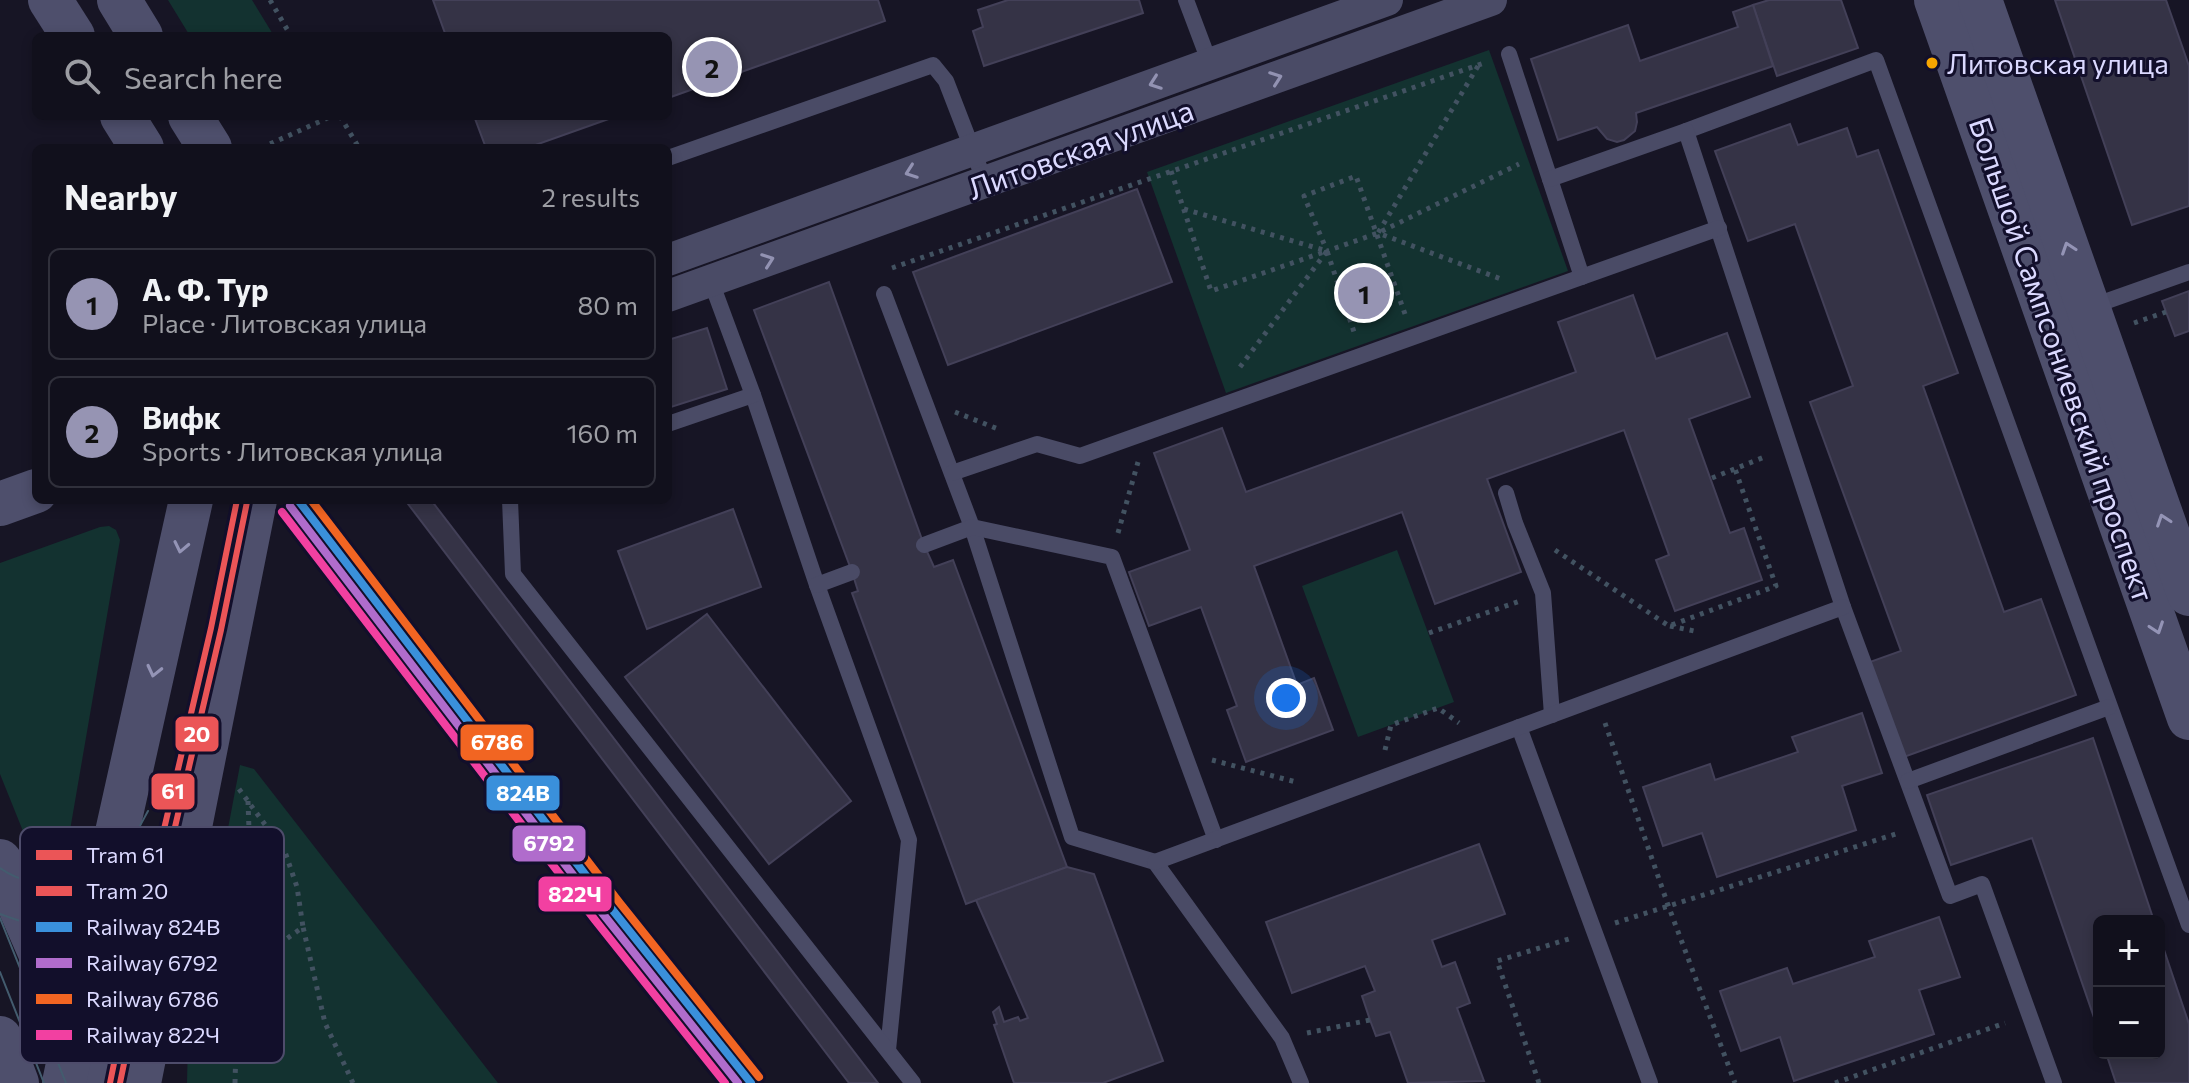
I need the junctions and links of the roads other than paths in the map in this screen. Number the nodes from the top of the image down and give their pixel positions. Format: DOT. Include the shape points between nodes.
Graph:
graph roads {
  1 [pos="50,0"];
  2 [pos="119,0"];
  3 [pos="1186,0"];
  4 [pos="1387,0"];
  5 [pos="1491,0"];
  6 [pos="1936,0"];
  7 [pos="1980,0"];
  8 [pos="1356,30"];
  9 [pos="70,32"];
  10 [pos="139,32"];
  11 [pos="1509,54"];
  12 [pos="1210,63"];
  13 [pos="1223,97"];
  14 [pos="124,120"];
  15 [pos="192,120"];
  16 [pos="1686,131"];
  17 [pos="140,144"];
  18 [pos="208,144"];
  19 [pos="972,150"];
  20 [pos="672,157"];
  21 [pos="1550,179"];
  22 [pos="985,182"];
  23 [pos="1719,228"];
  24 [pos="698,249"];
  25 [pos="672,259"];
  26 [pos="2189,272"];
  27 [pos="1582,277"];
  28 [pos="711,280"];
  29 [pos="884,294"];
  30 [pos="672,295"];
  31 [pos="2107,317"];
  32 [pos="753,395"];
  33 [pos="672,423"];
  34 [pos="952,473"];
  35 [pos="32,492"];
  36 [pos="1506,493"];
  37 [pos="0,504"];
  38 [pos="190,504"];
  39 [pos="254,504"];
  40 [pos="510,504"];
  41 [pos="972,527"];
  42 [pos="924,545"];
  43 [pos="852,572"];
  44 [pos="817,585"];
  45 [pos="2189,594"];
  46 [pos="1843,607"];
  47 [pos="2109,707"];
  48 [pos="1552,715"];
  49 [pos="2189,718"];
  50 [pos="1519,727"];
  51 [pos="1908,781"];
  52 [pos="119,827"];
  53 [pos="189,827"];
  54 [pos="1216,840"];
  55 [pos="0,861"];
  56 [pos="1155,862"];
  57 [pos="2189,925"];
  58 [pos="18,942"];
  59 [pos="888,1050"];
  60 [pos="68,1063"];
  61 [pos="88,1063"];
  62 [pos="143,1063"];
  63 [pos="64,1083"];
  64 [pos="97,1083"];
  65 [pos="139,1083"];
  66 [pos="913,1083"];
  67 [pos="1301,1083"];
  68 [pos="1650,1083"];
  69 [pos="2054,1083"];
  1 -- 9 [label="main road"];
  2 -- 10 [label="main road"];
  3 -- 12 [label="lane"];
  4 -- 8 [label="street, Литовская улица"];
  5 -- 8 [label="street, Литовская улица"];
  6 -- 49 [label="main road, Большой Сампсониевский проспект, one-way"];
  31 -- 7 [label="main road, Большой Сампсониевский проспект, one-way"];
  8 -- 12 [label="street, Литовская улица"];
  13 -- 8 [label="street, Литовская улица, one-way"];
  11 -- 21 [label="lane"];
  12 -- 13 [label="lane"];
  12 -- 19 [label="street, Литовская улица, one-way"];
  13 -- 22 [label="street, Литовская улица"];
  14 -- 17 [label="main road"];
  15 -- 18 [label="main road"];
  16 -- 21 [label="lane"];
  16 -- 23 [label="lane"];
  16 -- 47 [label="lane" via="1876,60"];
  19 -- 20 [label="lane" via="946,81 933,65"];
  19 -- 22 [label="lane"];
  19 -- 24 [label="street, Литовская улица, one-way"];
  21 -- 27 [label="lane"];
  28 -- 22 [label="street, Литовская улица, one-way"];
  23 -- 27 [label="lane"];
  23 -- 46 [label="lane"];
  24 -- 25 [label="street, Литовская улица"];
  24 -- 28 [label="lane"];
  26 -- 31 [label="lane"];
  27 -- 34 [label="lane" via="1080,456 1037,444"];
  28 -- 30 [label="street, Литовская улица"];
  28 -- 32 [label="lane"];
  29 -- 34 [label="lane"];
  45 -- 31 [label="main road, Большой Сампсониевский проспект, one-way"];
  32 -- 33 [label="lane"];
  32 -- 44 [label="lane"];
  34 -- 41 [label="lane"];
  35 -- 37 [label="main road"];
  36 -- 48 [label="lane" via="1543,593"];
  38 -- 52 [label="main road, one-way"];
  39 -- 53 [label="main road"];
  40 -- 59 [label="lane" via="513,574"];
  41 -- 42 [label="lane"];
  41 -- 54 [label="lane" via="1112,557"];
  41 -- 56 [label="lane" via="1072,837"];
  43 -- 44 [label="lane"];
  44 -- 59 [label="lane" via="909,840"];
  46 -- 48 [label="lane"];
  46 -- 51 [label="lane"];
  47 -- 51 [label="lane"];
  47 -- 57 [label="lane"];
  48 -- 50 [label="lane"];
  50 -- 54 [label="lane"];
  50 -- 68 [label="lane"];
  51 -- 69 [label="lane" via="1950,896 1982,884"];
  54 -- 56 [label="lane"];
  55 -- 58 [label="main road"];
  56 -- 67 [label="lane" via="1282,1038"];
  59 -- 66 [label="lane"];
  60 -- 63 [label="main road"];
  61 -- 64 [label="main road"];
  62 -- 65 [label="main road"];
}
